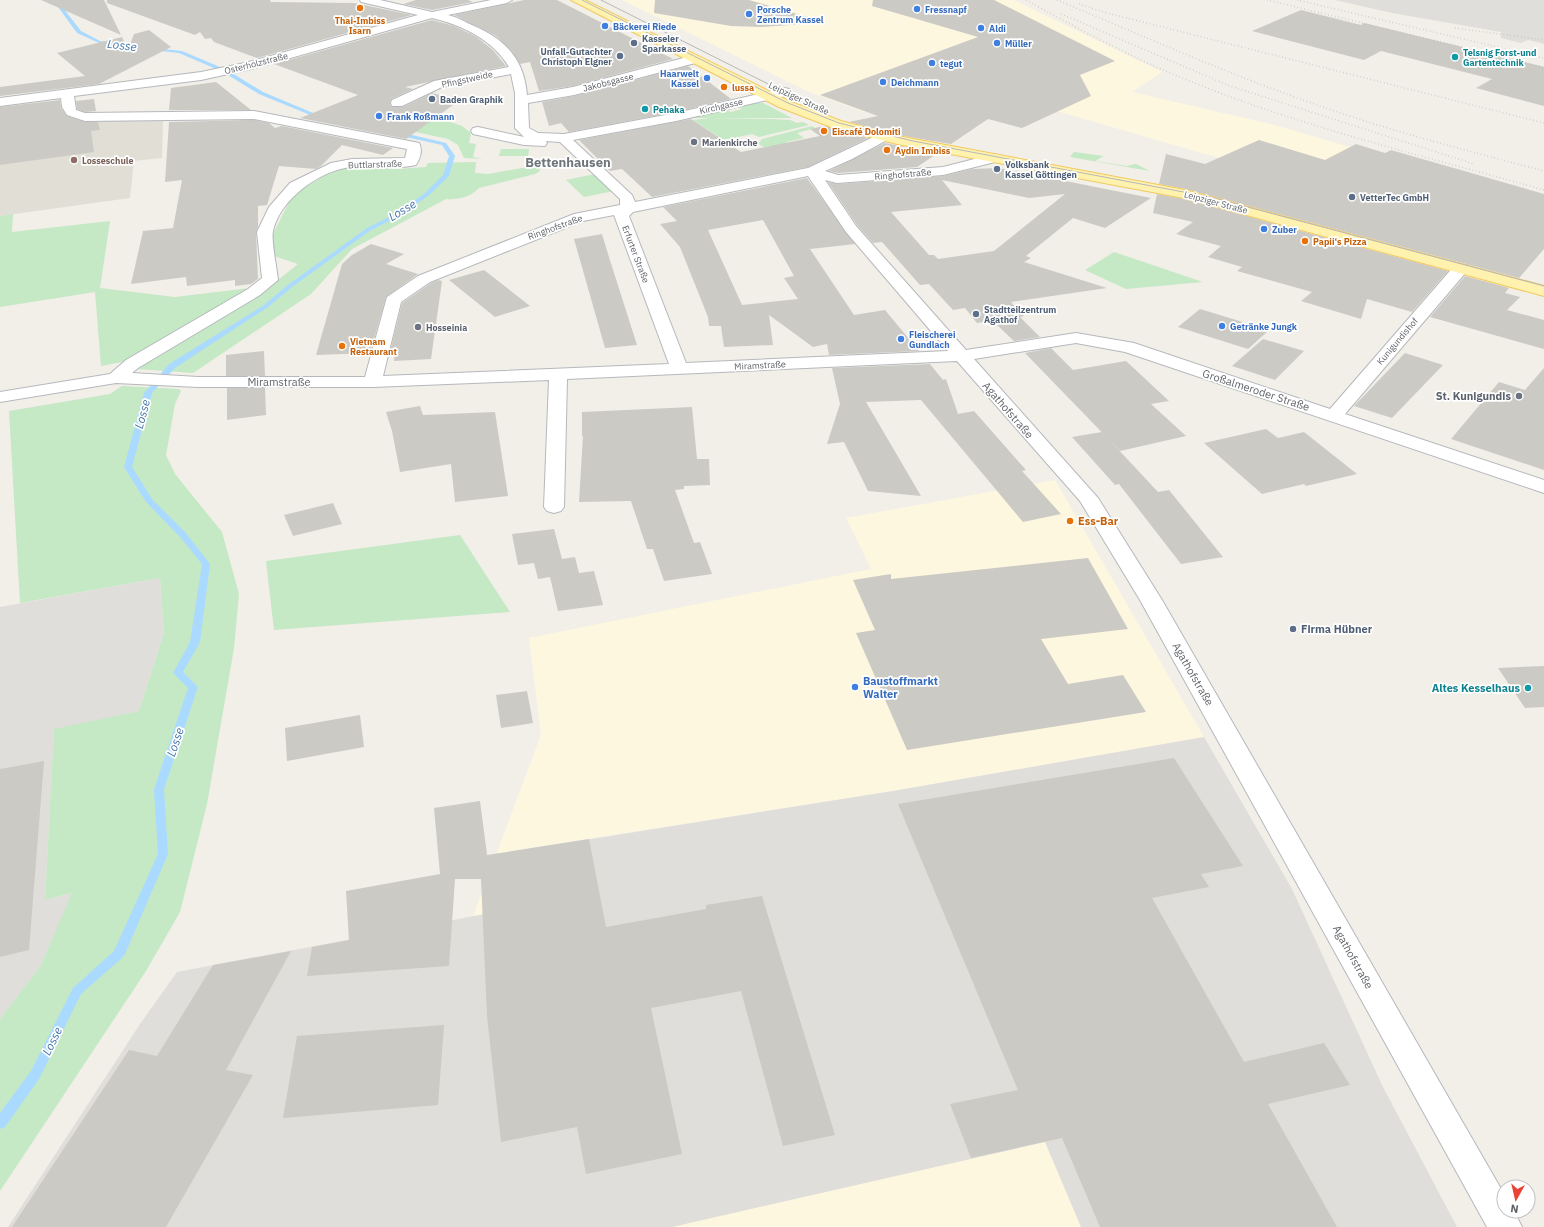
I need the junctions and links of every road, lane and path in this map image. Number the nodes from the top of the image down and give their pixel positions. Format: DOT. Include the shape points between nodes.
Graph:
graph roads {
  1 [pos="366,0"];
  2 [pos="507,0"];
  3 [pos="576,0"];
  4 [pos="432,15"];
  5 [pos="688,43"];
  6 [pos="695,59"];
  7 [pos="516,69"];
  8 [pos="785,92"];
  9 [pos="67,93"];
  10 [pos="768,96"];
  11 [pos="521,100"];
  12 [pos="0,102"];
  13 [pos="397,103"];
  14 [pos="478,131"];
  15 [pos="887,133"];
  16 [pos="566,141"];
  17 [pos="994,158"];
  18 [pos="812,171"];
  19 [pos="629,206"];
  20 [pos="1431,246"];
  21 [pos="1464,259"];
  22 [pos="1544,291"];
  23 [pos="961,356"];
  24 [pos="680,369"];
  25 [pos="558,375"];
  26 [pos="122,378"];
  27 [pos="373,382"];
  28 [pos="0,396"];
  29 [pos="1334,416"];
  30 [pos="1544,487"];
  31 [pos="554,507"];
  32 [pos="1505,1227"];
  1 -- 4 [label="street"];
  2 -- 4 [label="street, Osterholzstraße"];
  3 -- 6 [label="main road, Leipziger Straße"];
  4 -- 7 [label="street" via="450,19 489,37 507,54"];
  4 -- 9 [label="street, Osterholzstraße" via="201,76"];
  5 -- 8 [label="main road, Leipziger Straße"];
  6 -- 10 [label="main road, Leipziger Straße"];
  6 -- 11 [label="street, Jakobsgasse" via="574,91"];
  7 -- 11 [label="street"];
  7 -- 13 [label="street, Pfingstweide" via="438,84"];
  8 -- 10 [label="street, Kirchgasse"];
  8 -- 15 [label="main road, Leipziger Straße"];
  9 -- 12 [label="street, Osterholzstraße"];
  9 -- 26 [label="street, Buttlarstraße" via="69,111 73,115 254,115 414,146 411,162 331,166 295,186 276,206 265,232 270,280 132,364"];
  10 -- 15 [label="main road, Leipziger Straße" via="819,118"];
  10 -- 16 [label="street, Kirchgasse"];
  11 -- 16 [label="street" via="522,128 526,133"];
  14 -- 16 [label="street" via="495,133 523,142"];
  15 -- 17 [label="main road, Leipziger Straße"];
  15 -- 18 [label="street, Ringhofstraße" via="847,156"];
  15 -- 20 [label="main road, Leipziger Straße" via="1213,189"];
  16 -- 19 [label="street" via="627,198"];
  17 -- 18 [label="street, Ringhofstraße" via="943,170 902,175 837,179"];
  17 -- 21 [label="main road, Leipziger Straße" via="1185,194"];
  18 -- 19 [label="street, Ringhofstraße" via="699,195"];
  18 -- 23 [label="street, Agathofstraße" via="851,229"];
  19 -- 24 [label="street, Erfurter Straße" via="621,215"];
  19 -- 27 [label="street, Ringhofstraße" via="579,216 424,278 393,300"];
  21 -- 22 [label="main road, Leipziger Straße"];
  21 -- 29 [label="street, Kunigundishof"];
  23 -- 24 [label="street, Miramstraße"];
  23 -- 29 [label="street, Großalmeroder Straße" via="1076,338 1128,347"];
  23 -- 32 [label="street, Agathofstraße" via="1088,498 1155,606"];
  24 -- 25 [label="street, Miramstraße"];
  25 -- 27 [label="street, Miramstraße"];
  25 -- 31 [label="street"];
  26 -- 27 [label="street, Miramstraße" via="186,382"];
  26 -- 28 [label="street, Miramstraße"];
  29 -- 30 [label="street, Großalmeroder Straße"];
}
